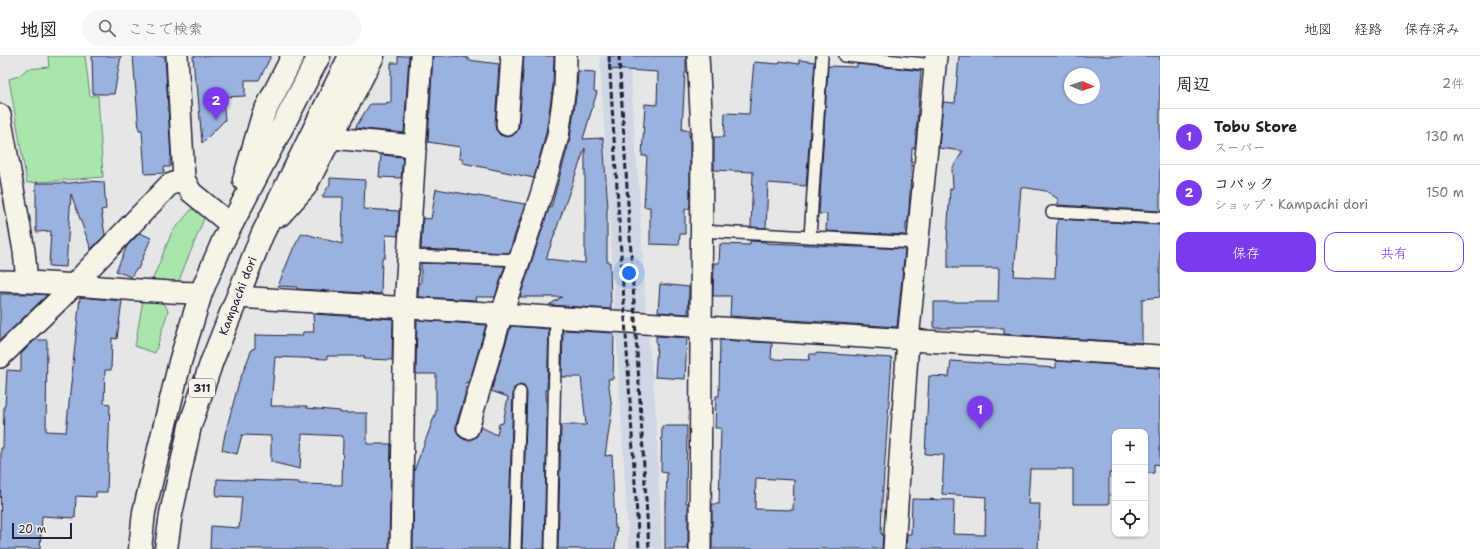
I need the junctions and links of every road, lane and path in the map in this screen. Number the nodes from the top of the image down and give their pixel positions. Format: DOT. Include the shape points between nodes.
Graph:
graph roads {
  1 [pos="177,56"];
  2 [pos="293,56"];
  3 [pos="319,56"];
  4 [pos="350,56"];
  5 [pos="373,56"];
  6 [pos="421,56"];
  7 [pos="511,56"];
  8 [pos="566,56"];
  9 [pos="698,56"];
  10 [pos="822,56"];
  11 [pos="845,56"];
  12 [pos="936,61"];
  13 [pos="0,115"];
  14 [pos="507,125"];
  15 [pos="332,138"];
  16 [pos="416,146"];
  17 [pos="184,179"];
  18 [pos="1052,212"];
  19 [pos="1160,218"];
  20 [pos="701,231"];
  21 [pos="227,233"];
  22 [pos="262,235"];
  23 [pos="810,237"];
  24 [pos="918,243"];
  25 [pos="408,256"];
  26 [pos="519,260"];
  27 [pos="0,281"];
  28 [pos="27,281"];
  29 [pos="74,284"];
  30 [pos="201,293"];
  31 [pos="238,297"];
  32 [pos="405,307"];
  33 [pos="502,313"];
  34 [pos="556,317"];
  35 [pos="700,326"];
  36 [pos="908,340"];
  37 [pos="1160,356"];
  38 [pos="0,357"];
  39 [pos="520,392"];
  40 [pos="468,428"];
  41 [pos="140,549"];
  42 [pos="166,549"];
  43 [pos="401,549"];
  44 [pos="515,549"];
  45 [pos="551,549"];
  46 [pos="700,549"];
  47 [pos="894,549"];
  1 -- 17 [label="street"];
  2 -- 21 [label="main road" via="263,116"];
  3 -- 21 [label="main road, 311"];
  4 -- 22 [label="main road, Kampachi dori / 311"];
  5 -- 15 [label="main road"];
  6 -- 16 [label="street"];
  7 -- 14 [label="street"];
  8 -- 26 [label="street" via="565,87 558,136"];
  9 -- 20 [label="street" via="702,130"];
  10 -- 23 [label="lane"];
  11 -- 12 [label="lane"];
  12 -- 24 [label="street"];
  13 -- 28 [label="street"];
  15 -- 16 [label="street"];
  15 -- 22 [label="main road" via="305,187"];
  16 -- 25 [label="street"];
  17 -- 21 [label="street" via="191,192"];
  17 -- 29 [label="street" via="169,185"];
  18 -- 19 [label="lane"];
  20 -- 23 [label="lane"];
  20 -- 35 [label="street"];
  21 -- 30 [label="main road, 311"];
  22 -- 31 [label="main road, Kampachi dori / 311"];
  23 -- 24 [label="lane"];
  24 -- 36 [label="street"];
  25 -- 26 [label="lane"];
  25 -- 32 [label="street"];
  26 -- 33 [label="street"];
  27 -- 28 [label="street"];
  28 -- 29 [label="street"];
  29 -- 30 [label="street"];
  29 -- 38 [label="street"];
  30 -- 41 [label="main road, 311" via="180,362 144,512"];
  31 -- 32 [label="street"];
  31 -- 42 [label="main road, Kampachi dori / 311" via="212,361 190,426"];
  32 -- 33 [label="street"];
  32 -- 43 [label="street"];
  33 -- 34 [label="street"];
  33 -- 40 [label="street"];
  34 -- 35 [label="street"];
  34 -- 45 [label="lane"];
  35 -- 36 [label="street"];
  35 -- 46 [label="street"];
  36 -- 37 [label="street"];
  36 -- 47 [label="street"];
  39 -- 44 [label="lane"];
}
